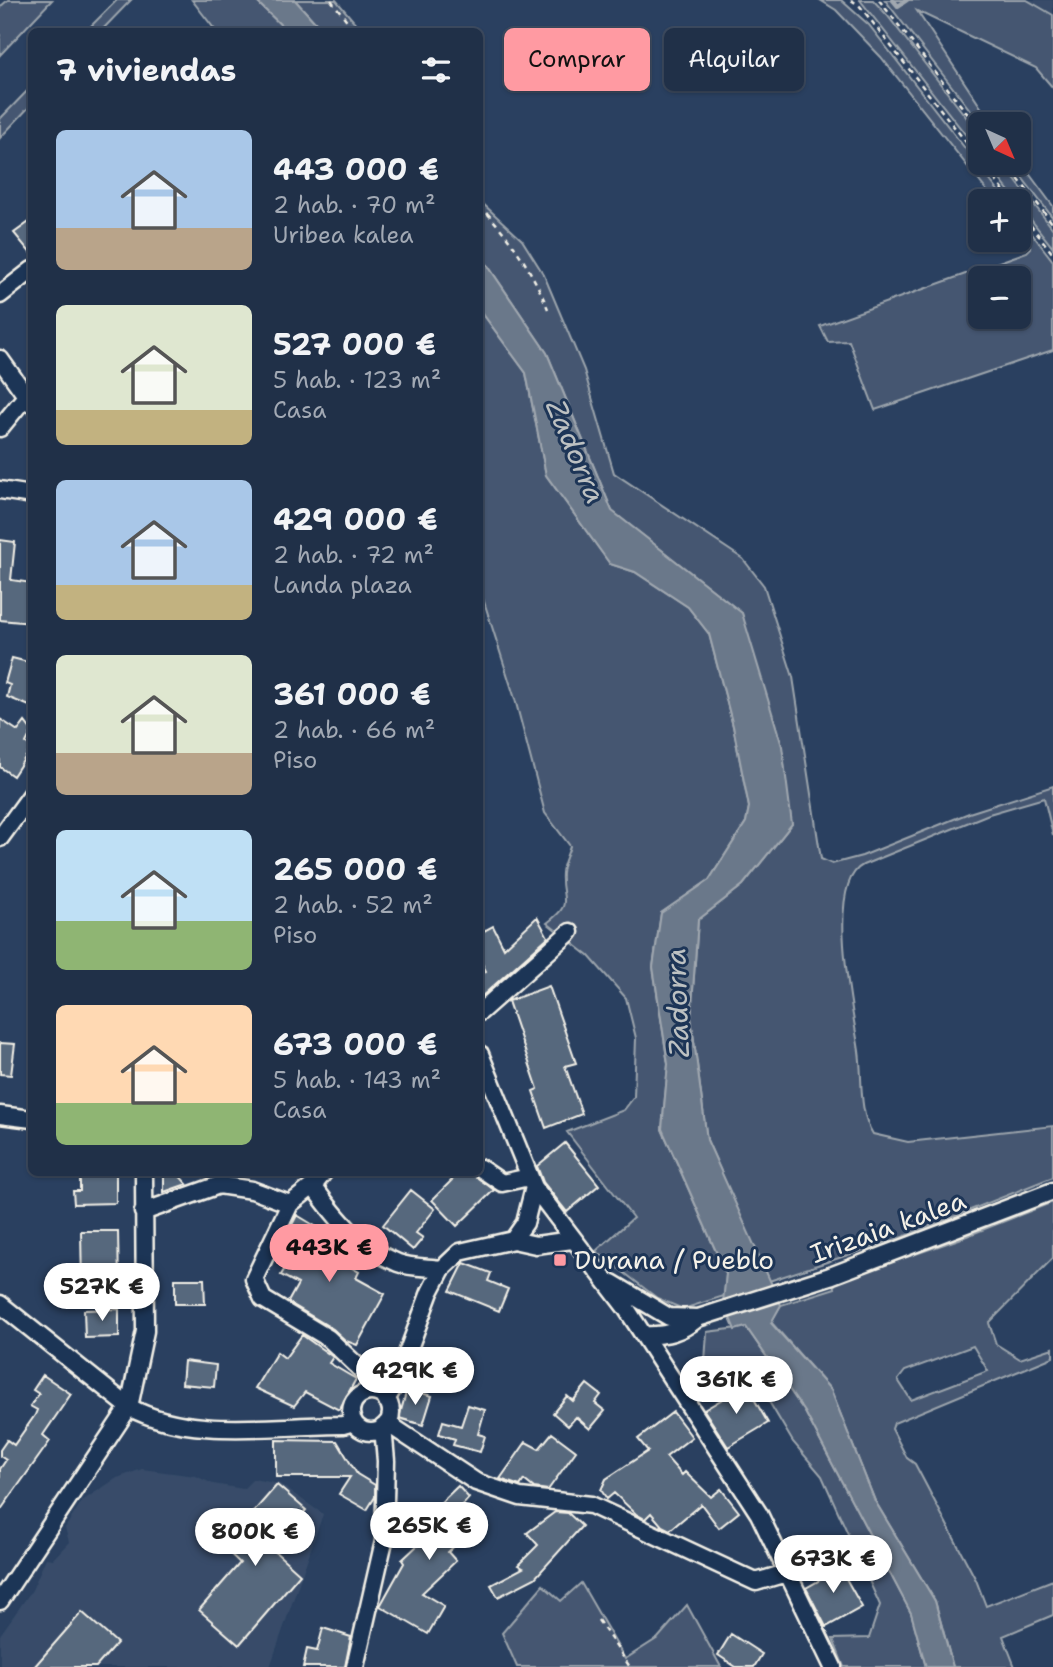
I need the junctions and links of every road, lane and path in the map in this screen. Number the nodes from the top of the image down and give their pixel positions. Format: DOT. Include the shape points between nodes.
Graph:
graph roads {
  1 [pos="331,0"];
  2 [pos="851,0"];
  3 [pos="879,0"];
  4 [pos="353,28"];
  5 [pos="968,115"];
  6 [pos="968,144"];
  7 [pos="992,175"];
  8 [pos="1015,175"];
  9 [pos="1003,189"];
  10 [pos="483,209"];
  11 [pos="1053,224"];
  12 [pos="1031,226"];
  13 [pos="1053,254"];
  14 [pos="28,273"];
  15 [pos="0,295"];
  16 [pos="548,309"];
  17 [pos="0,359"];
  18 [pos="28,399"];
  19 [pos="28,401"];
  20 [pos="0,428"];
  21 [pos="0,490"];
  22 [pos="28,494"];
  23 [pos="28,800"];
  24 [pos="0,838"];
  25 [pos="570,932"];
  26 [pos="483,1009"];
  27 [pos="483,1062"];
  28 [pos="0,1115"];
  29 [pos="28,1118"];
  30 [pos="483,1170"];
  31 [pos="144,1176"];
  32 [pos="321,1176"];
  33 [pos="531,1182"];
  34 [pos="313,1186"];
  35 [pos="1053,1191"];
  36 [pos="290,1203"];
  37 [pos="143,1212"];
  38 [pos="513,1240"];
  39 [pos="572,1240"];
  40 [pos="442,1269"];
  41 [pos="604,1279"];
  42 [pos="5,1308"];
  43 [pos="669,1317"];
  44 [pos="698,1318"];
  45 [pos="673,1333"];
  46 [pos="644,1335"];
  47 [pos="669,1375"];
  48 [pos="379,1396"];
  49 [pos="128,1407"];
  50 [pos="354,1422"];
  51 [pos="385,1425"];
  52 [pos="786,1573"];
  53 [pos="0,1601"];
  54 [pos="598,1620"];
  55 [pos="355,1667"];
  56 [pos="630,1667"];
  57 [pos="833,1667"];
  1 -- 4 [label="path"];
  2 -- 6 [label="path"];
  3 -- 5 [label="path"];
  7 -- 9 [label="path"];
  8 -- 11 [label="path"];
  10 -- 16 [label="path" via="504,229"];
  12 -- 13 [label="path"];
  14 -- 15 [label="street"];
  17 -- 18 [label="street"];
  19 -- 20 [label="street"];
  21 -- 22 [label="street"];
  23 -- 24 [label="street"];
  25 -- 26 [label="street"];
  27 -- 33 [label="street"];
  28 -- 29 [label="street"];
  30 -- 33 [label="street" via="502,1183"];
  31 -- 37 [label="street"];
  32 -- 34 [label="street"];
  33 -- 38 [label="street" via="525,1223"];
  33 -- 39 [label="street"];
  34 -- 36 [label="street"];
  34 -- 40 [label="street" via="339,1222 363,1243 399,1263"];
  35 -- 44 [label="street, Irizaia kalea" via="830,1276"];
  36 -- 37 [label="street" via="219,1185"];
  36 -- 48 [label="street" via="257,1268 256,1288 263,1299 328,1338 367,1375"];
  37 -- 49 [label="street" via="145,1331"];
  38 -- 39 [label="street" via="536,1245"];
  38 -- 40 [label="street" via="460,1252"];
  39 -- 41 [label="street"];
  40 -- 48 [label="street" via="396,1383"];
  41 -- 43 [label="street, Irizaia kalea"];
  41 -- 46 [label="street"];
  42 -- 49 [label="street"];
  43 -- 44 [label="street, Irizaia kalea"];
  43 -- 46 [label="street"];
  44 -- 45 [label="street, Irizaia kalea"];
  45 -- 46 [label="street, Irizaia kalea"];
  45 -- 47 [label="street" via="664,1353"];
  46 -- 47 [label="street"];
  47 -- 52 [label="street" via="759,1514"];
  48 -- 50 [label="street" via="355,1400"];
  48 -- 51 [label="street" via="391,1412"];
  49 -- 50 [label="street" via="177,1426"];
  49 -- 53 [label="street"];
  50 -- 51 [label="street" via="365,1431"];
  51 -- 52 [label="street" via="476,1482 520,1497 591,1505 756,1582"];
  51 -- 55 [label="street" via="384,1541"];
  52 -- 57 [label="street"];
  54 -- 56 [label="path"];
}
